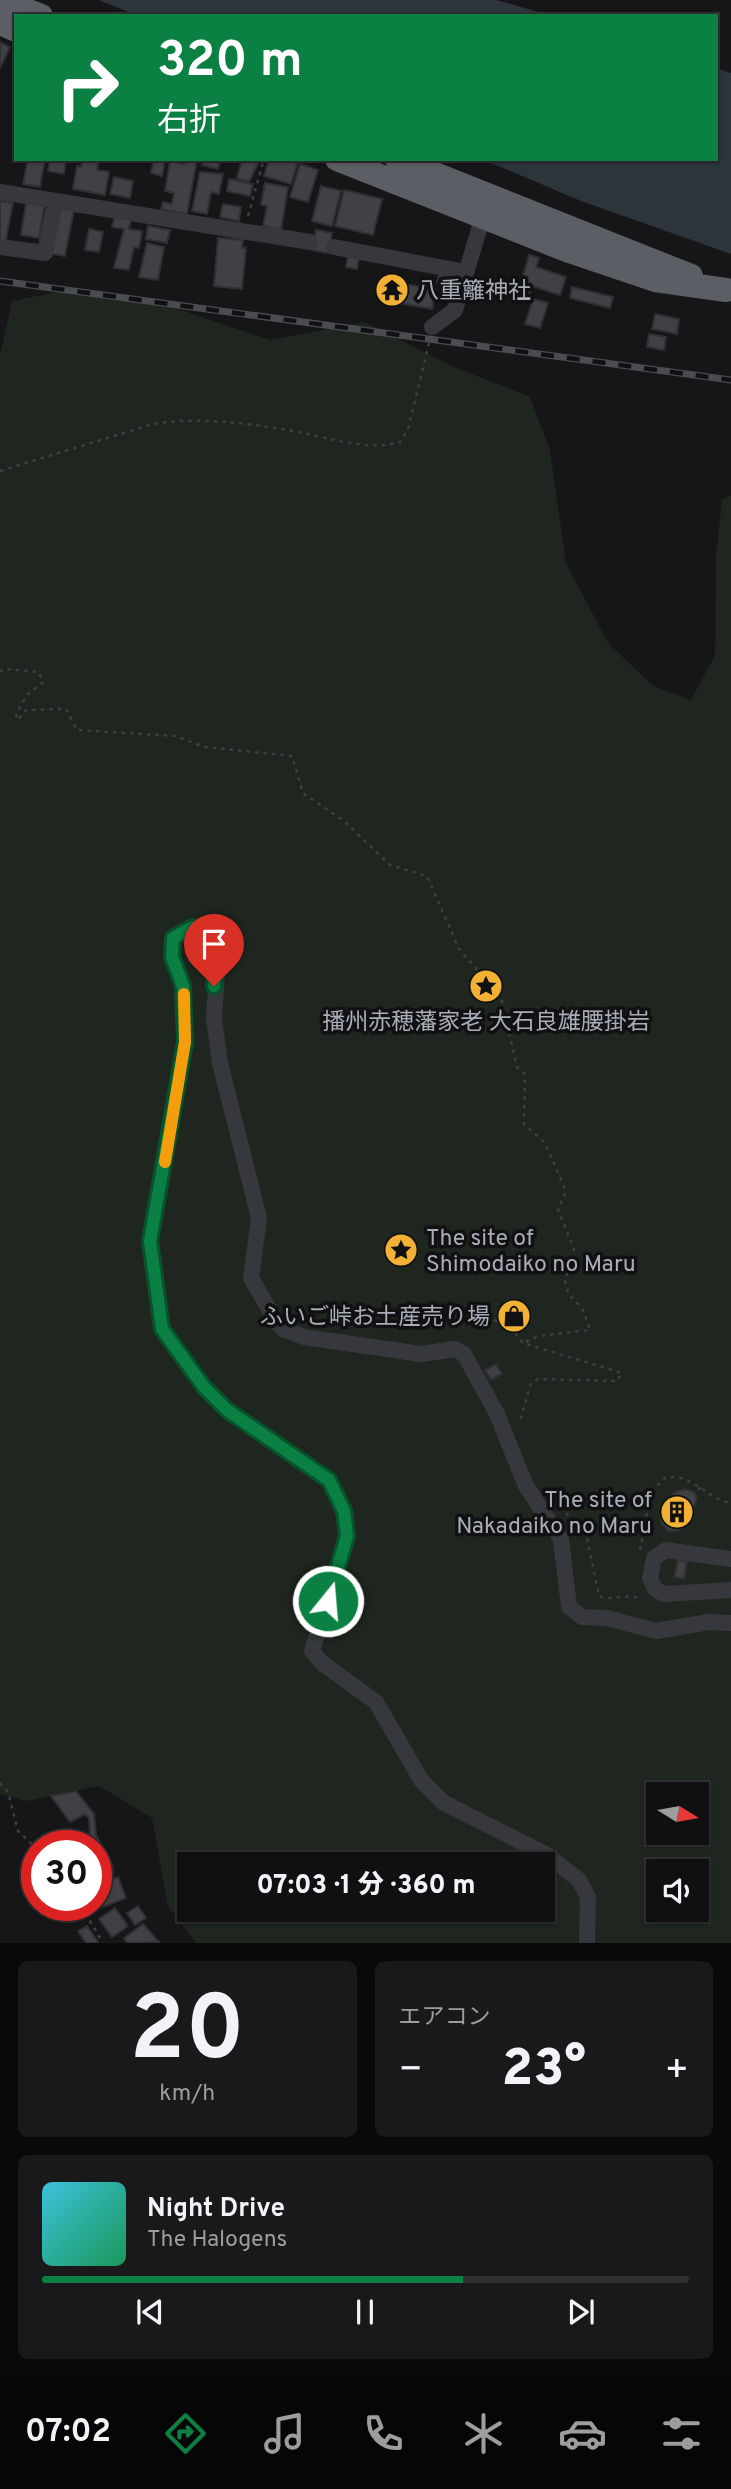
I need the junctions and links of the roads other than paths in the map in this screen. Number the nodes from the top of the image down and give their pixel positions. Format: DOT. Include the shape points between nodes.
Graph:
graph roads {
  1 [pos="1,0"];
  2 [pos="36,14"];
  3 [pos="342,161"];
  4 [pos="402,161"];
  5 [pos="0,192"];
  6 [pos="55,201"];
  7 [pos="482,216"];
  8 [pos="310,242"];
  9 [pos="0,247"];
  10 [pos="334,247"];
  11 [pos="465,272"];
  12 [pos="728,291"];
  13 [pos="432,327"];
  14 [pos="731,1559"];
  15 [pos="731,1590"];
  16 [pos="731,1623"];
  17 [pos="587,1943"];
  1 -- 2 [label="highway"];
  3 -- 7 [label="highway"];
  4 -- 12 [label="highway"];
  5 -- 6 [label="street"];
  6 -- 8 [label="street"];
  6 -- 9 [label="street" via="45,253"];
  7 -- 11 [label="street"];
  7 -- 12 [label="highway" via="655,280"];
  10 -- 11 [label="street"];
  11 -- 13 [label="street" via="455,310"];
  14 -- 15 [label="street" via="666,1550 654,1558 650,1578 664,1594"];
  16 -- 17 [label="street" via="656,1631 574,1612 566,1599 561,1539 526,1486 497,1414 464,1354 456,1349 421,1354 304,1337 276,1321 251,1278 259,1218 220,1063 214,1018 218,956 211,934 193,927 173,938 172,957 183,986 185,1042 150,1241 162,1329 204,1387 227,1410 329,1480 344,1511 347,1536 312,1651 376,1702 421,1780 444,1802 547,1855 579,1880 588,1897"];
}
